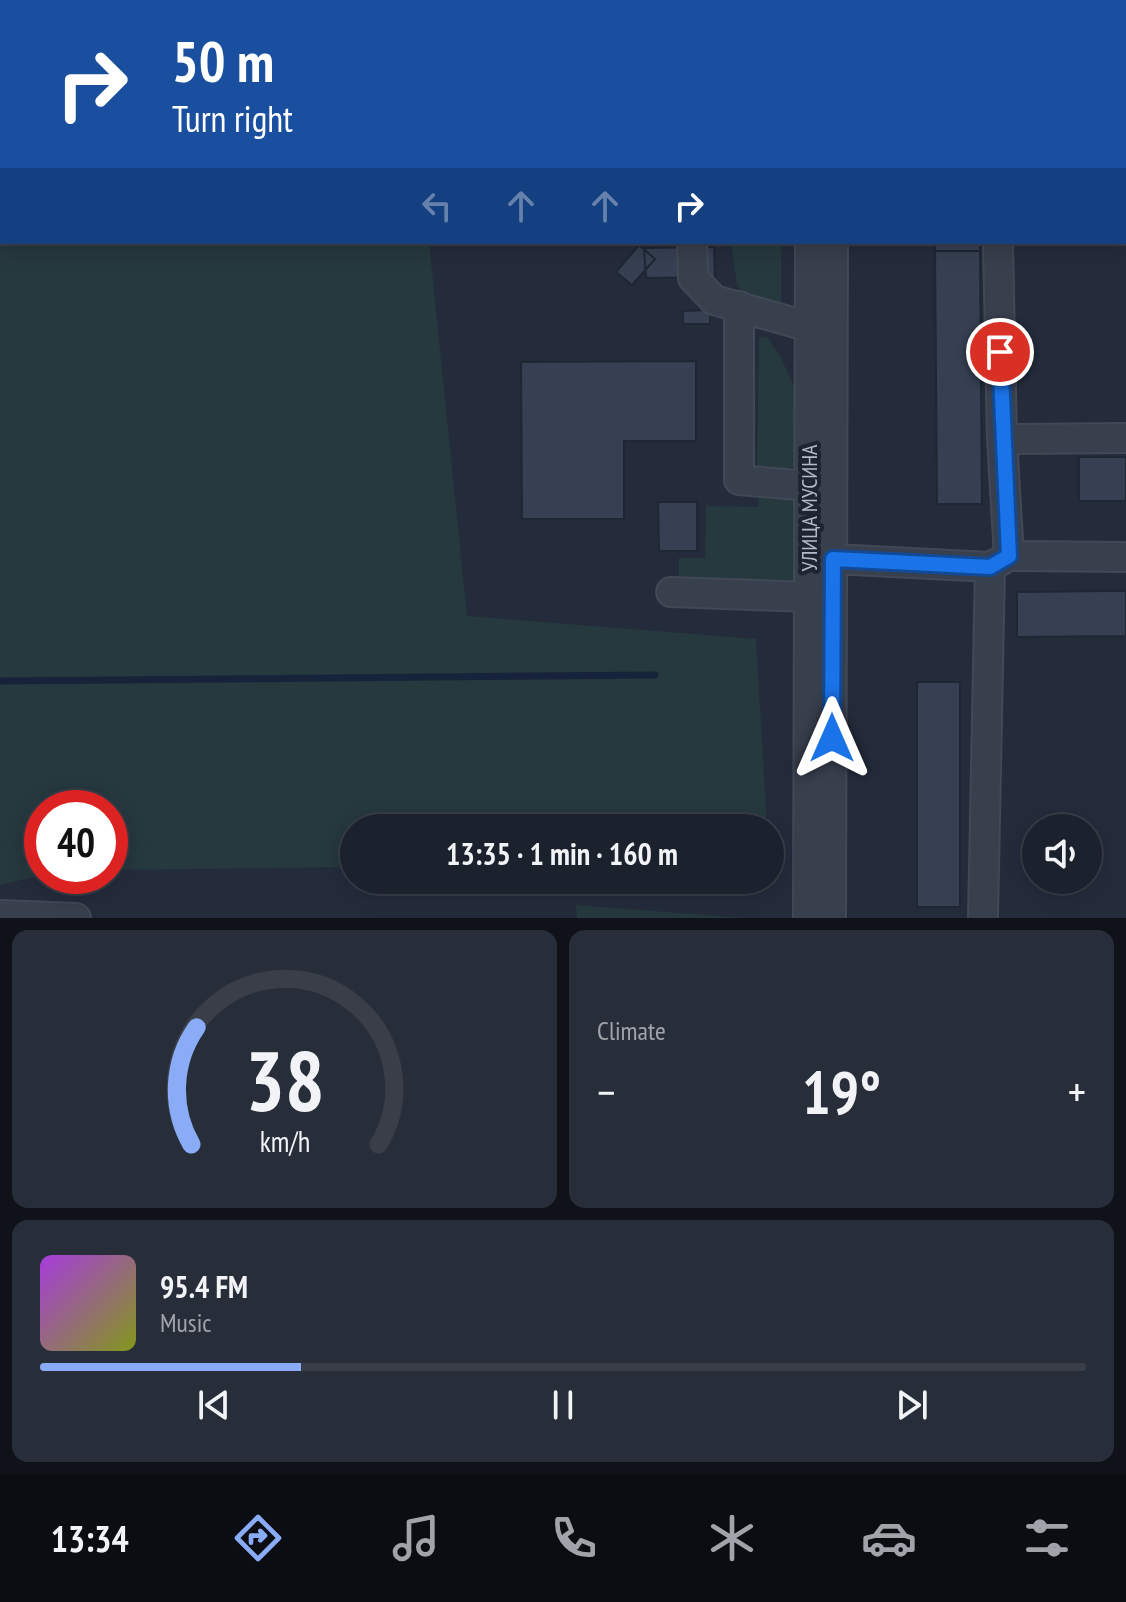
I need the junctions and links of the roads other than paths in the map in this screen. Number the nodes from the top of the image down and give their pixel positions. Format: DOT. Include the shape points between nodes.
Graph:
graph roads {
  1 [pos="692,244"];
  2 [pos="810,244"];
  3 [pos="833,244"];
  4 [pos="998,244"];
  5 [pos="739,306"];
  6 [pos="810,327"];
  7 [pos="1126,438"];
  8 [pos="1002,439"];
  9 [pos="809,486"];
  10 [pos="1126,557"];
  11 [pos="833,559"];
  12 [pos="1000,561"];
  13 [pos="671,592"];
  14 [pos="809,597"];
  15 [pos="0,915"];
  16 [pos="76,918"];
  17 [pos="808,918"];
  18 [pos="831,918"];
  19 [pos="983,918"];
  1 -- 5 [label="street" via="693,278 714,300"];
  2 -- 6 [label="street, УЛИЦА МУСИНА"];
  3 -- 11 [label="street, УЛИЦА МУСИНА"];
  4 -- 8 [label="street"];
  5 -- 6 [label="street"];
  5 -- 9 [label="street" via="739,480"];
  6 -- 9 [label="street, УЛИЦА МУСИНА"];
  7 -- 8 [label="street"];
  8 -- 12 [label="street"];
  9 -- 14 [label="street, УЛИЦА МУСИНА"];
  10 -- 12 [label="street"];
  11 -- 12 [label="street"];
  11 -- 18 [label="street, УЛИЦА МУСИНА"];
  12 -- 19 [label="street"];
  13 -- 14 [label="street"];
  14 -- 17 [label="street, УЛИЦА МУСИНА"];
  15 -- 16 [label="street"];
}
